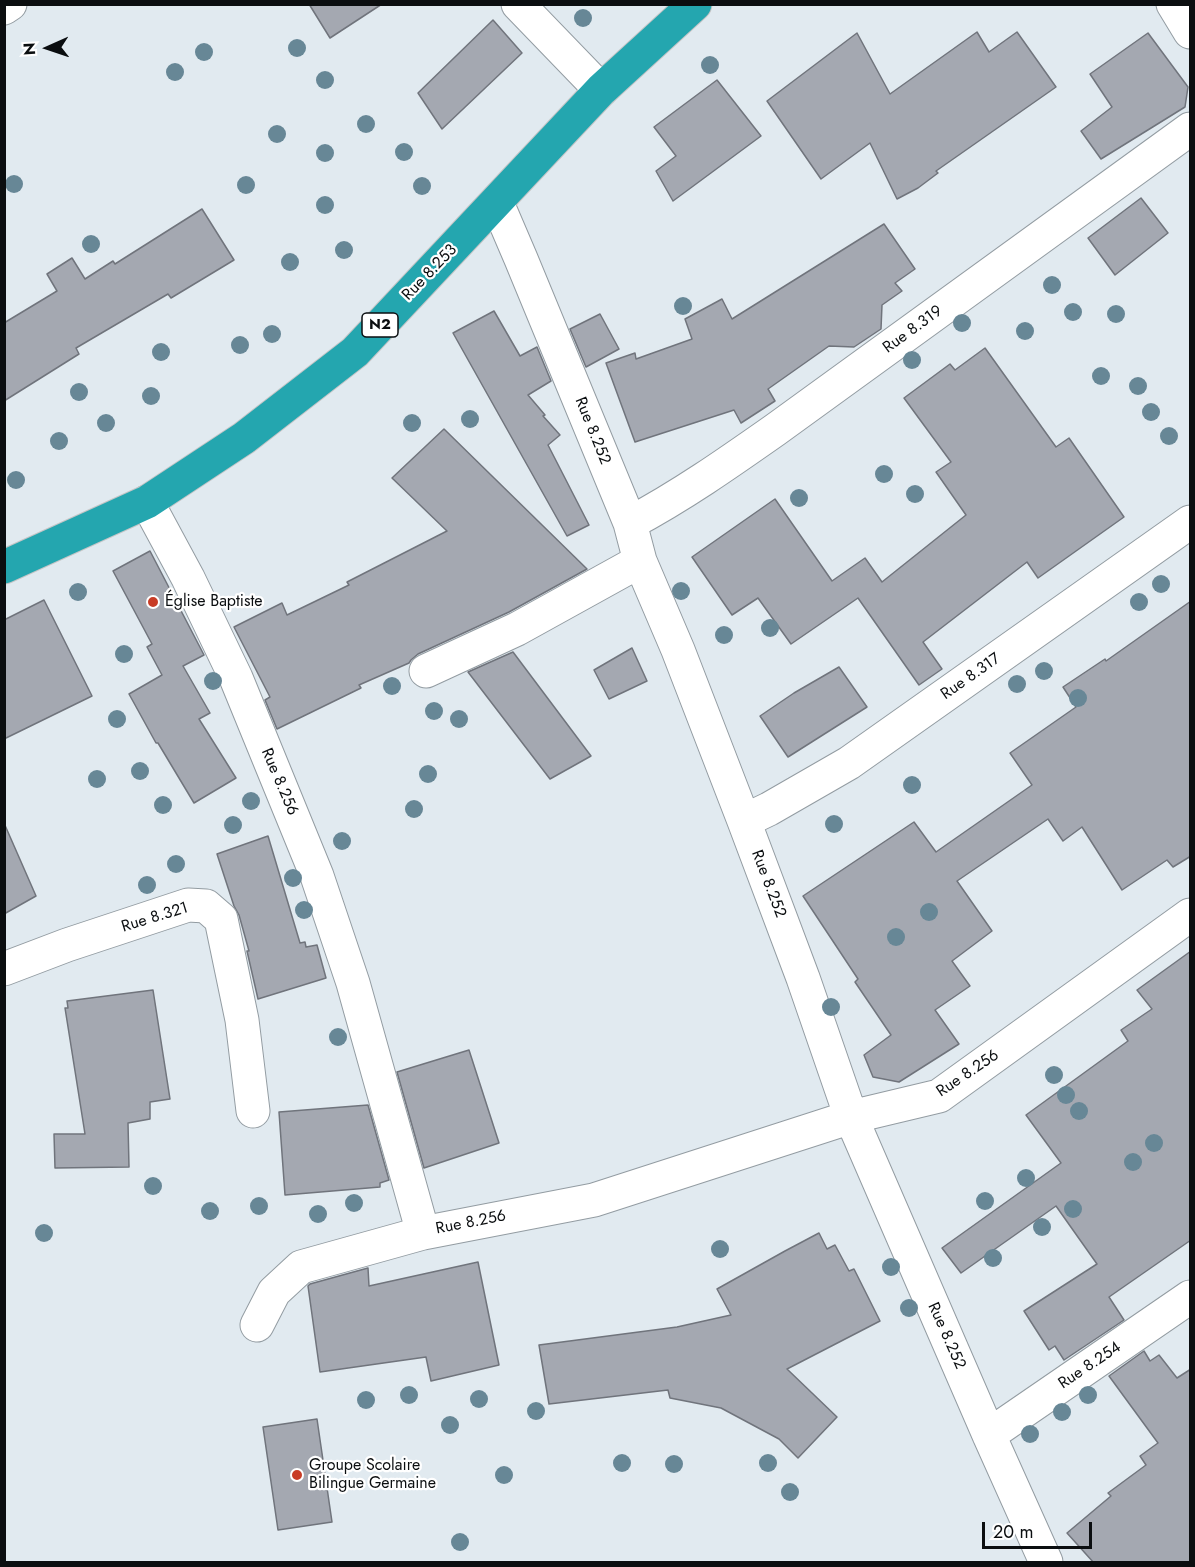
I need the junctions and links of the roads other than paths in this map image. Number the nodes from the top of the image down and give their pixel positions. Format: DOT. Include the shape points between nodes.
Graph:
graph roads {
  1 [pos="10,4"];
  2 [pos="518,4"];
  3 [pos="695,4"];
  4 [pos="1173,4"];
  5 [pos="4,8"];
  6 [pos="1191,32"];
  7 [pos="601,90"];
  8 [pos="1191,129"];
  9 [pos="497,203"];
  10 [pos="147,502"];
  11 [pos="1191,522"];
  12 [pos="630,523"];
  13 [pos="640,561"];
  14 [pos="4,567"];
  15 [pos="426,671"];
  16 [pos="744,821"];
  17 [pos="1191,915"];
  18 [pos="4,969"];
  19 [pos="253,1111"];
  20 [pos="851,1117"];
  21 [pos="423,1233"];
  22 [pos="1191,1297"];
  23 [pos="257,1325"];
  24 [pos="989,1435"];
  25 [pos="1046,1563"];
  1 -- 5 [label="street"];
  2 -- 7 [label="street"];
  3 -- 7 [label="highway, Rue 8.253 / N2"];
  4 -- 6 [label="street"];
  7 -- 9 [label="highway, Rue 8.253 / N2"];
  8 -- 12 [label="street, Rue 8.319" via="776,430 669,502"];
  9 -- 10 [label="highway, Rue 8.253 / N2" via="355,352 244,438"];
  9 -- 12 [label="street, Rue 8.252"];
  10 -- 14 [label="highway, Rue 8.253 / N2"];
  10 -- 21 [label="street, Rue 8.256" via="231,668 317,876 352,983"];
  11 -- 16 [label="street, Rue 8.317" via="849,763"];
  12 -- 13 [label="street, Rue 8.252"];
  13 -- 15 [label="street" via="517,629"];
  13 -- 16 [label="street, Rue 8.252"];
  16 -- 20 [label="street, Rue 8.252"];
  17 -- 20 [label="street, Rue 8.256" via="939,1096"];
  18 -- 19 [label="street, Rue 8.321" via="188,905 206,906 221,918 242,1020"];
  20 -- 21 [label="street, Rue 8.256" via="594,1200"];
  20 -- 24 [label="street, Rue 8.252"];
  21 -- 23 [label="street" via="301,1267 274,1292"];
  22 -- 24 [label="street, Rue 8.254"];
  24 -- 25 [label="street, Rue 8.252"];
}
